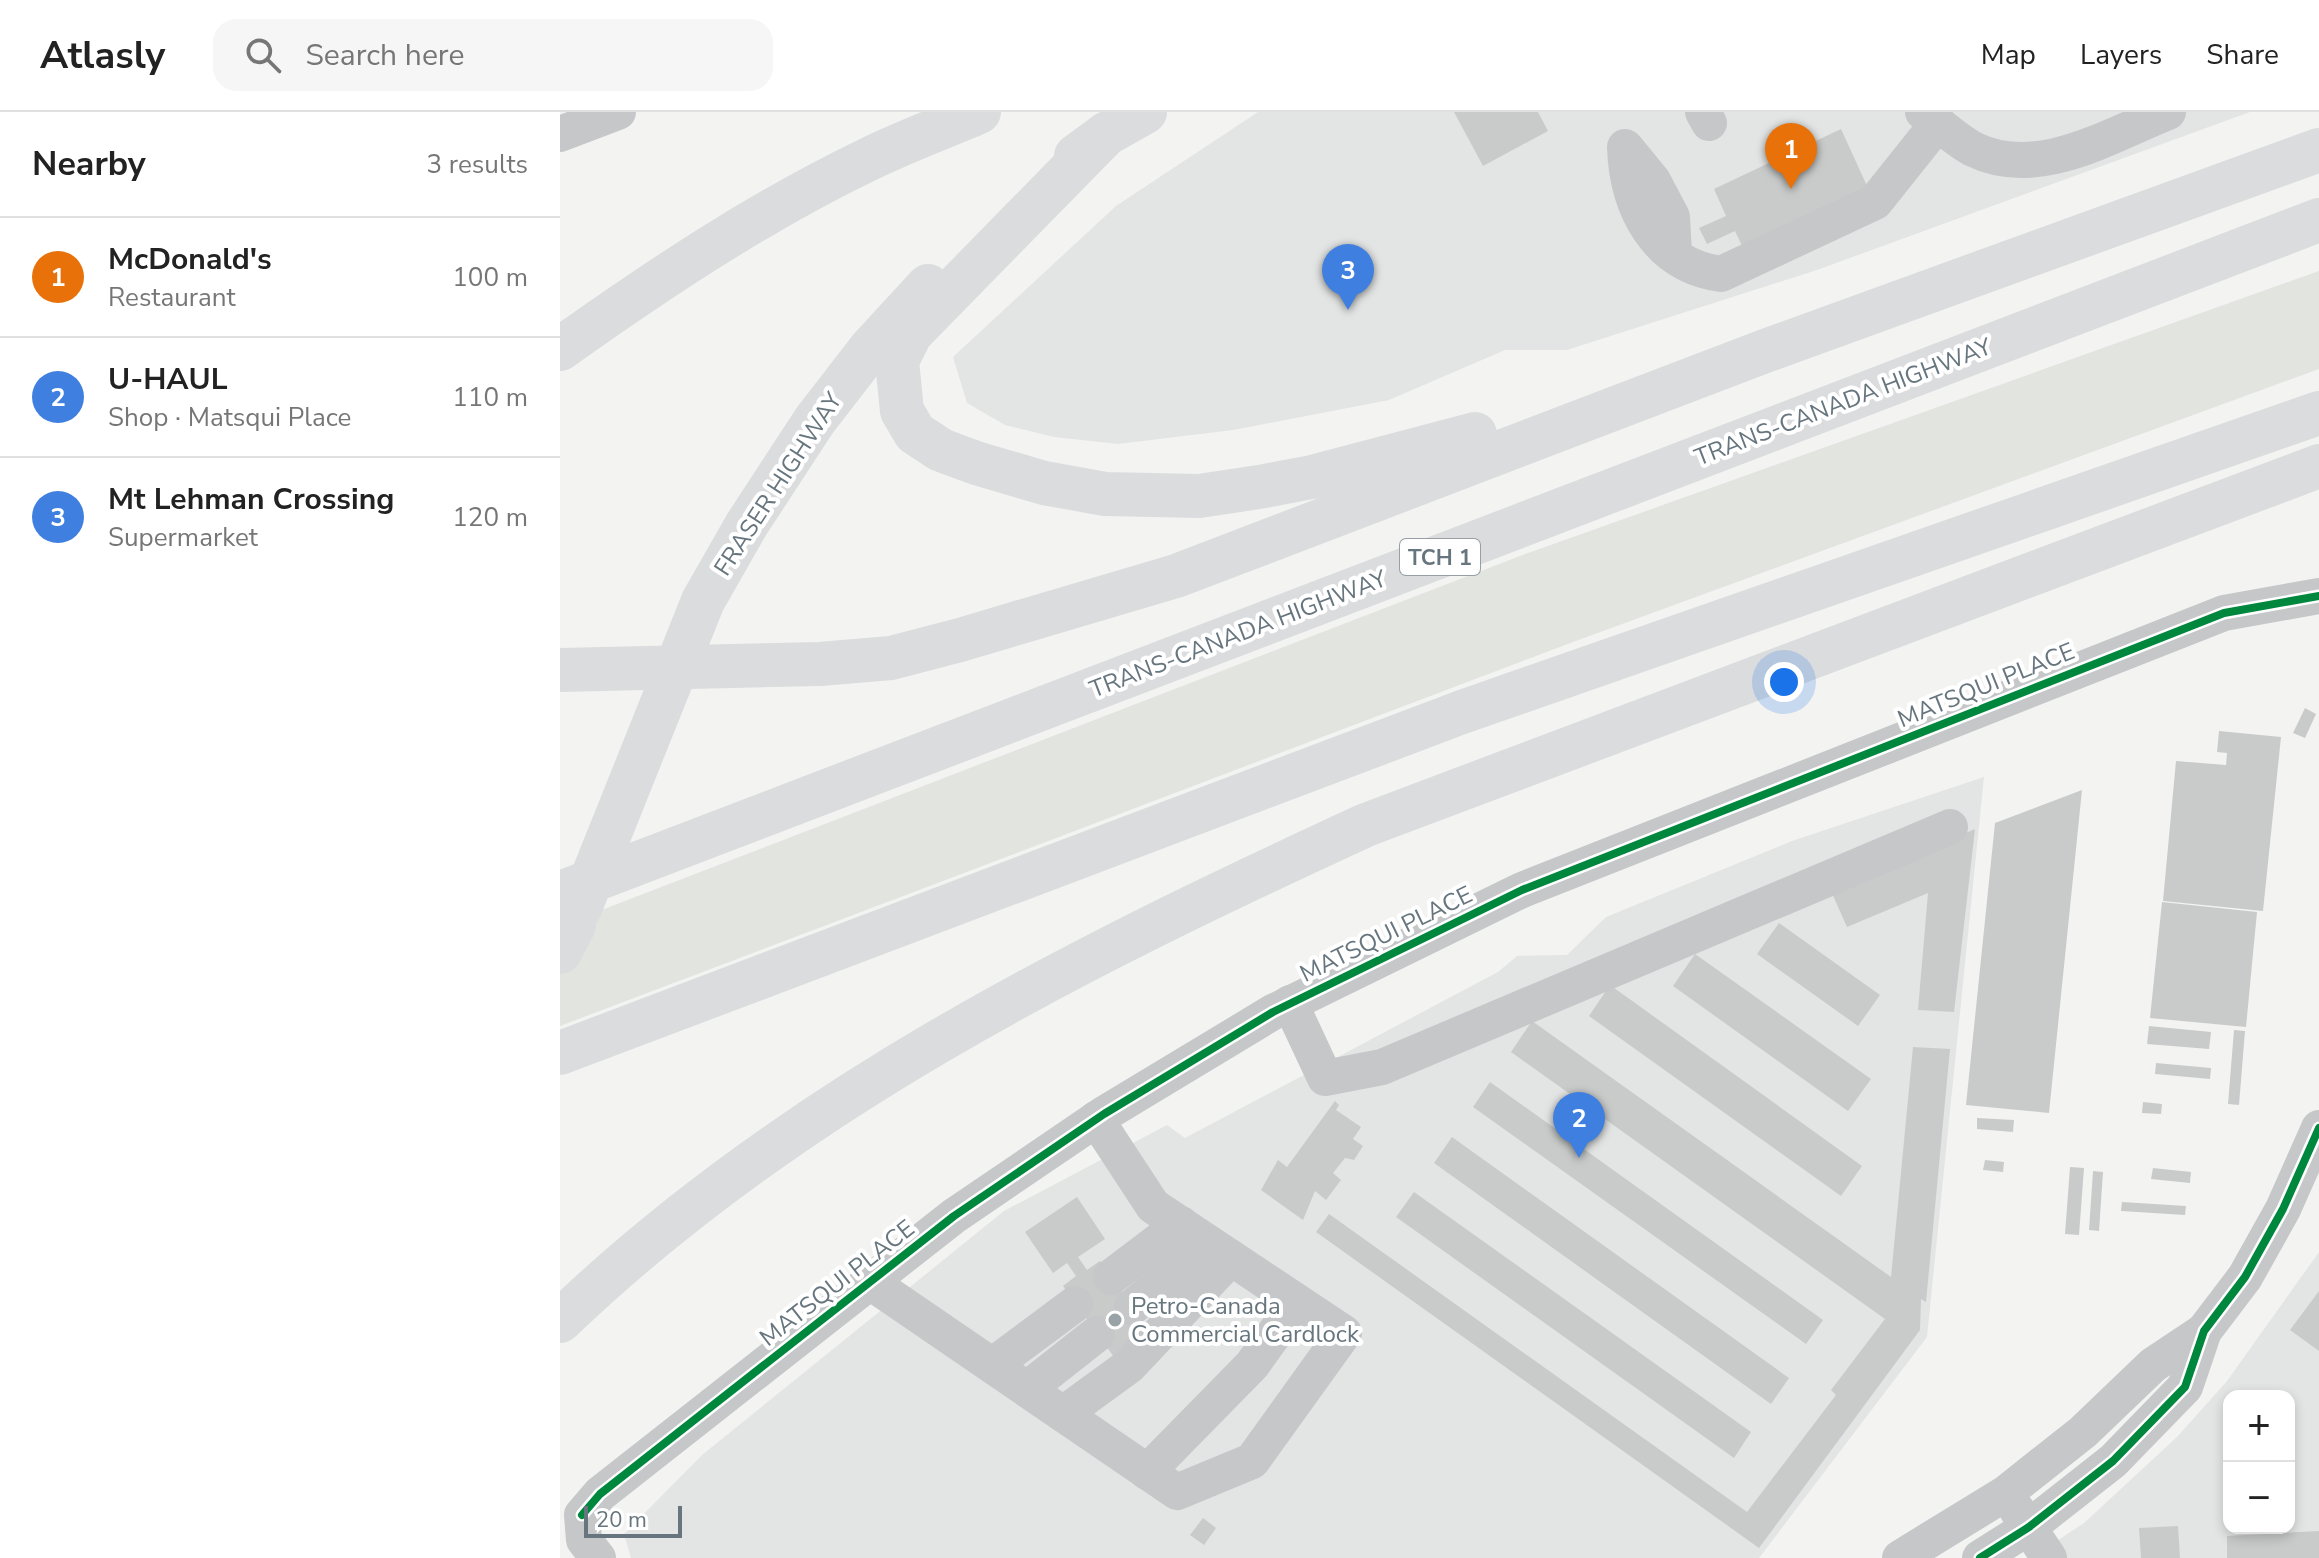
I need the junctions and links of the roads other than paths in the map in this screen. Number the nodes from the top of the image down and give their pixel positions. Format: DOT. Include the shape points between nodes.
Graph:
graph roads {
  1 [pos="618,112"];
  2 [pos="979,112"];
  3 [pos="1145,112"];
  4 [pos="2162,113"];
  5 [pos="1930,117"];
  6 [pos="2100,125"];
  7 [pos="560,134"];
  8 [pos="1106,134"];
  9 [pos="1625,147"];
  10 [pos="2319,150"];
  11 [pos="2319,220"];
  12 [pos="560,349"];
  13 [pos="1765,351"];
  14 [pos="2319,413"];
  15 [pos="2319,466"];
  16 [pos="2319,577"];
  17 [pos="2319,596"];
  18 [pos="2224,613"];
  19 [pos="2319,623"];
  20 [pos="560,670"];
  21 [pos="1950,827"];
  22 [pos="563,933"];
  23 [pos="1290,1003"];
  24 [pos="560,1053"];
  25 [pos="1096,1119"];
  26 [pos="2319,1128"];
  27 [pos="1207,1242"];
  28 [pos="1111,1277"];
  29 [pos="870,1282"];
  30 [pos="1297,1302"];
  31 [pos="1075,1304"];
  32 [pos="1132,1307"];
  33 [pos="560,1321"];
  34 [pos="2204,1331"];
  35 [pos="1097,1334"];
  36 [pos="993,1365"];
  37 [pos="1027,1389"];
  38 [pos="1063,1414"];
  39 [pos="1147,1472"];
  40 [pos="2006,1493"];
  41 [pos="2029,1527"];
  42 [pos="598,1558"];
  43 [pos="1900,1558"];
  44 [pos="1980,1558"];
  45 [pos="2049,1558"];
  1 -- 7 [label="street"];
  2 -- 12 [label="main road" via="811,191 648,287"];
  3 -- 8 [label="main road, FRASER HIGHWAY"];
  4 -- 6 [label="street"];
  5 -- 6 [label="street" via="1971,148 2000,160 2048,159"];
  5 -- 9 [label="street" via="1875,202 1721,274 1693,270 1649,233 1626,174"];
  8 -- 13 [label="main road" via="911,333 897,361 902,411 915,433 941,450 1044,483 1090,491 1199,496 1312,477 1423,449"];
  8 -- 22 [label="main road, FRASER HIGHWAY" via="996,218 870,349 815,420 703,601"];
  10 -- 13 [label="main road"];
  11 -- 22 [label="main road, TRANS-CANADA HIGHWAY / TCH 1"];
  13 -- 20 [label="main road" via="1176,576 960,640 891,658 820,664"];
  14 -- 24 [label="main road" via="1462,712"];
  15 -- 33 [label="main road" via="1366,825 1224,890 951,1031 780,1141 613,1271"];
  16 -- 18 [label="street"];
  17 -- 18 [label="street, MATSQUI PLACE"];
  18 -- 19 [label="street"];
  18 -- 23 [label="street, MATSQUI PLACE" via="1522,890"];
  21 -- 23 [label="street" via="1382,1067 1325,1078"];
  23 -- 25 [label="street, MATSQUI PLACE"];
  25 -- 27 [label="street" via="1153,1206"];
  25 -- 29 [label="street, MATSQUI PLACE" via="954,1216"];
  26 -- 34 [label="street" via="2245,1277"];
  27 -- 28 [label="street"];
  27 -- 30 [label="street"];
  27 -- 32 [label="street"];
  27 -- 38 [label="street" via="1129,1366"];
  29 -- 36 [label="street"];
  29 -- 42 [label="street, MATSQUI PLACE" via="600,1494 582,1515 584,1540"];
  30 -- 39 [label="street" via="1252,1365"];
  30 -- 39 [label="street" via="1344,1333 1252,1461 1177,1492"];
  31 -- 36 [label="street"];
  34 -- 40 [label="street" via="2153,1365 2083,1432"];
  34 -- 41 [label="street" via="2185,1387 2113,1461"];
  35 -- 37 [label="street"];
  36 -- 37 [label="street"];
  37 -- 38 [label="street"];
  38 -- 39 [label="street"];
  40 -- 41 [label="street"];
  40 -- 43 [label="street"];
  41 -- 44 [label="street"];
  41 -- 45 [label="street"];
}
